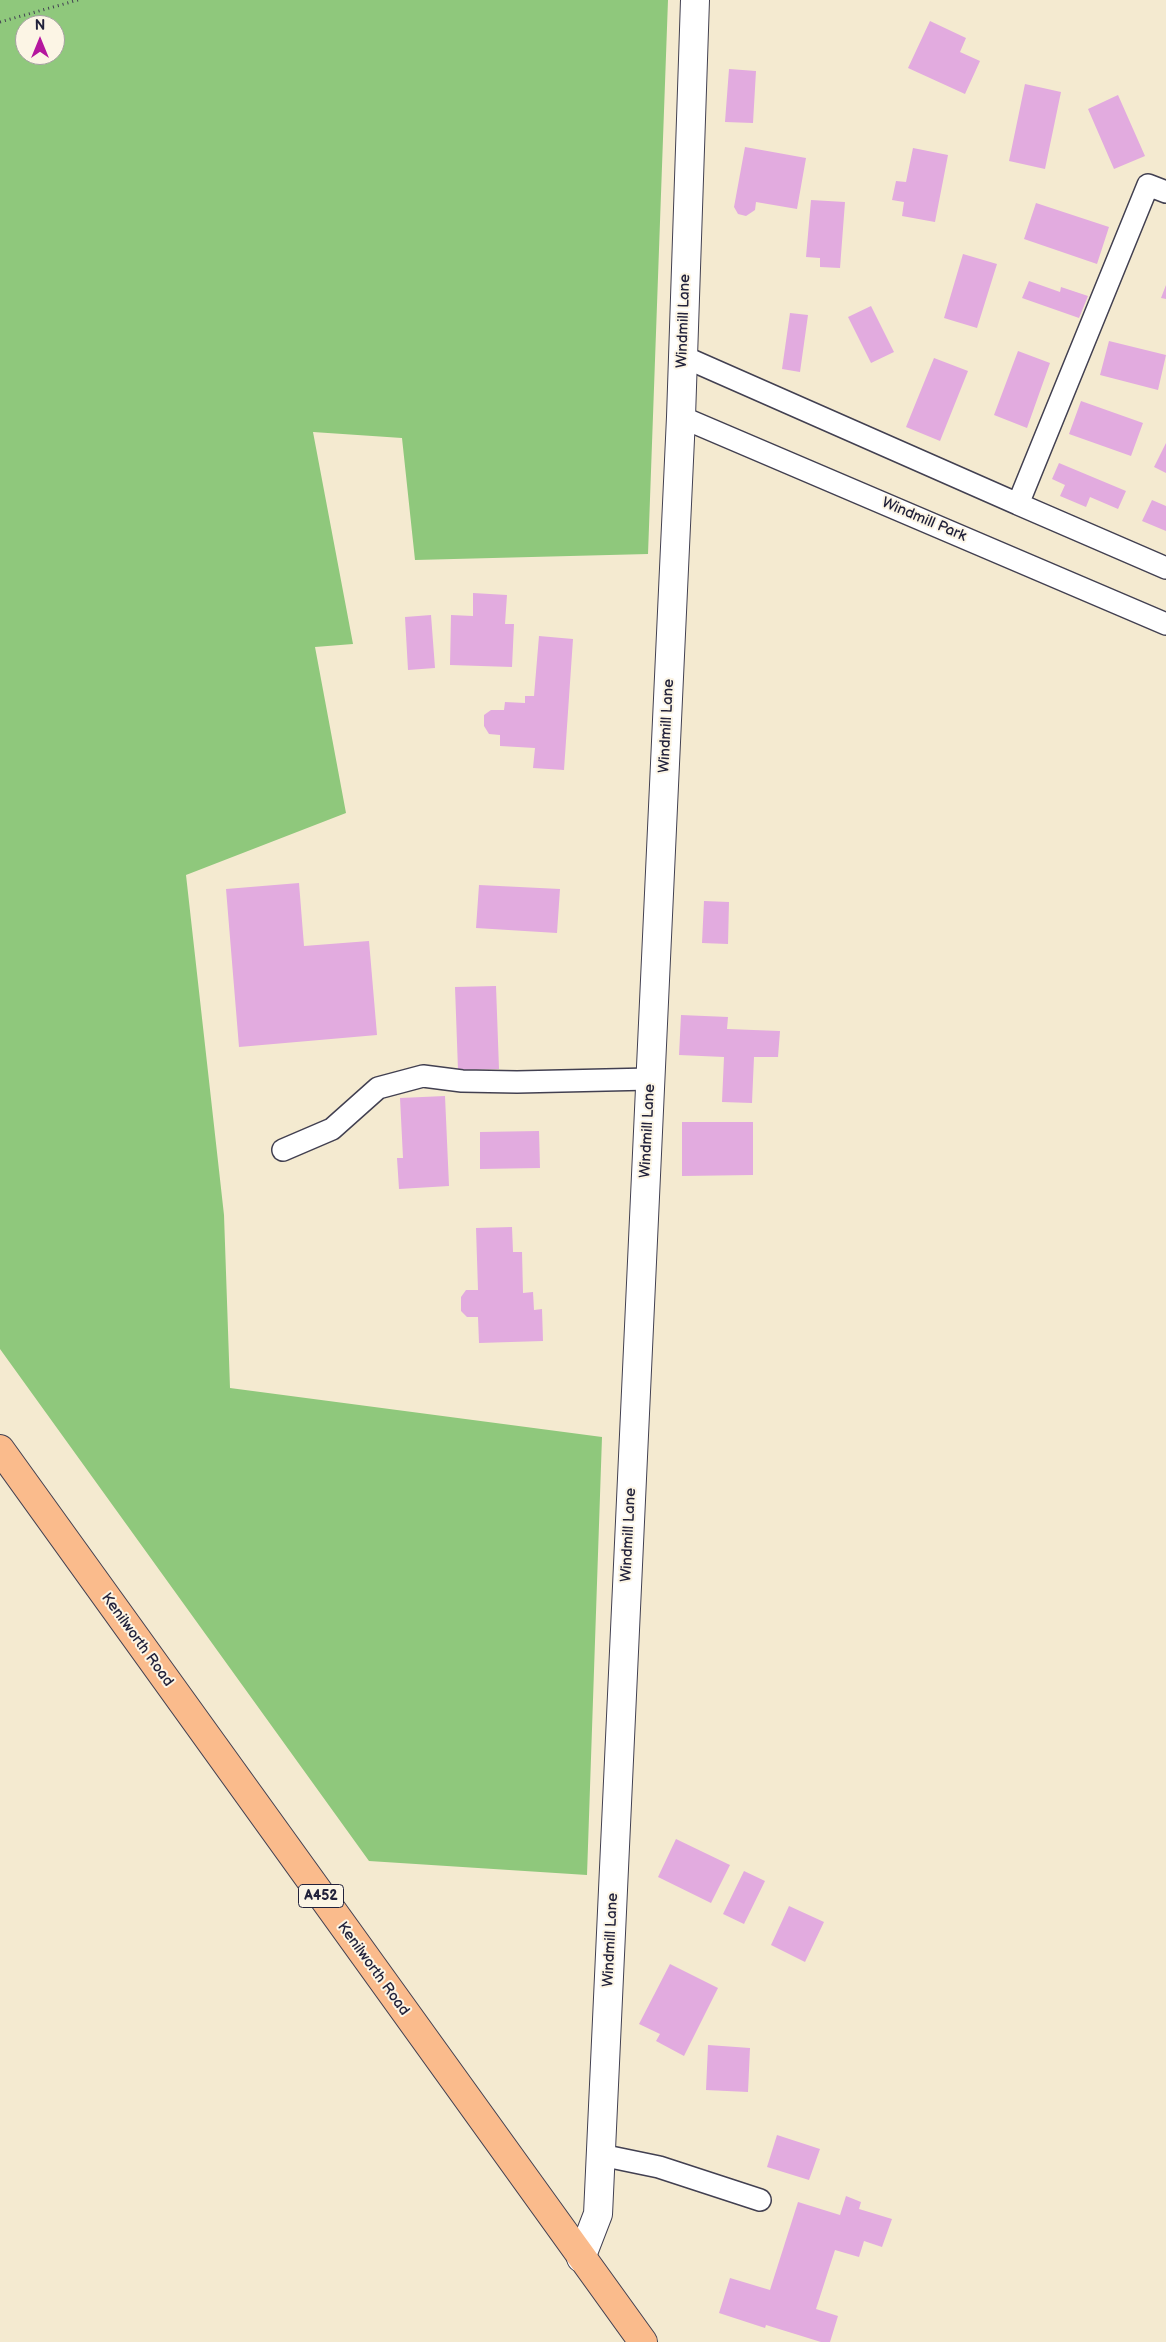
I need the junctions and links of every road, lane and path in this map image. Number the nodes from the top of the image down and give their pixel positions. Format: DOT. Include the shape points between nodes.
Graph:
graph roads {
  1 [pos="78,0"];
  2 [pos="695,0"];
  3 [pos="0,22"];
  4 [pos="1166,192"];
  5 [pos="682,356"];
  6 [pos="681,417"];
  7 [pos="1018,504"];
  8 [pos="1166,568"];
  9 [pos="1166,624"];
  10 [pos="650,1079"];
  11 [pos="283,1150"];
  12 [pos="0,1449"];
  13 [pos="601,2155"];
  14 [pos="760,2200"];
  15 [pos="581,2258"];
  16 [pos="643,2342"];
  1 -- 3 [label="path"];
  2 -- 5 [label="street, Windmill Lane"];
  4 -- 7 [label="lane" via="1148,185"];
  5 -- 6 [label="street, Windmill Lane"];
  5 -- 7 [label="lane"];
  6 -- 9 [label="lane, Windmill Park"];
  6 -- 10 [label="street, Windmill Lane"];
  7 -- 8 [label="lane"];
  10 -- 11 [label="lane" via="517,1082 422,1076 378,1088 332,1129"];
  10 -- 13 [label="street, Windmill Lane"];
  12 -- 15 [label="highway, Kenilworth Road / A452"];
  13 -- 14 [label="lane" via="659,2167"];
  13 -- 15 [label="street, Windmill Lane" via="598,2214"];
  15 -- 16 [label="highway, Kenilworth Road / A452"];
}
